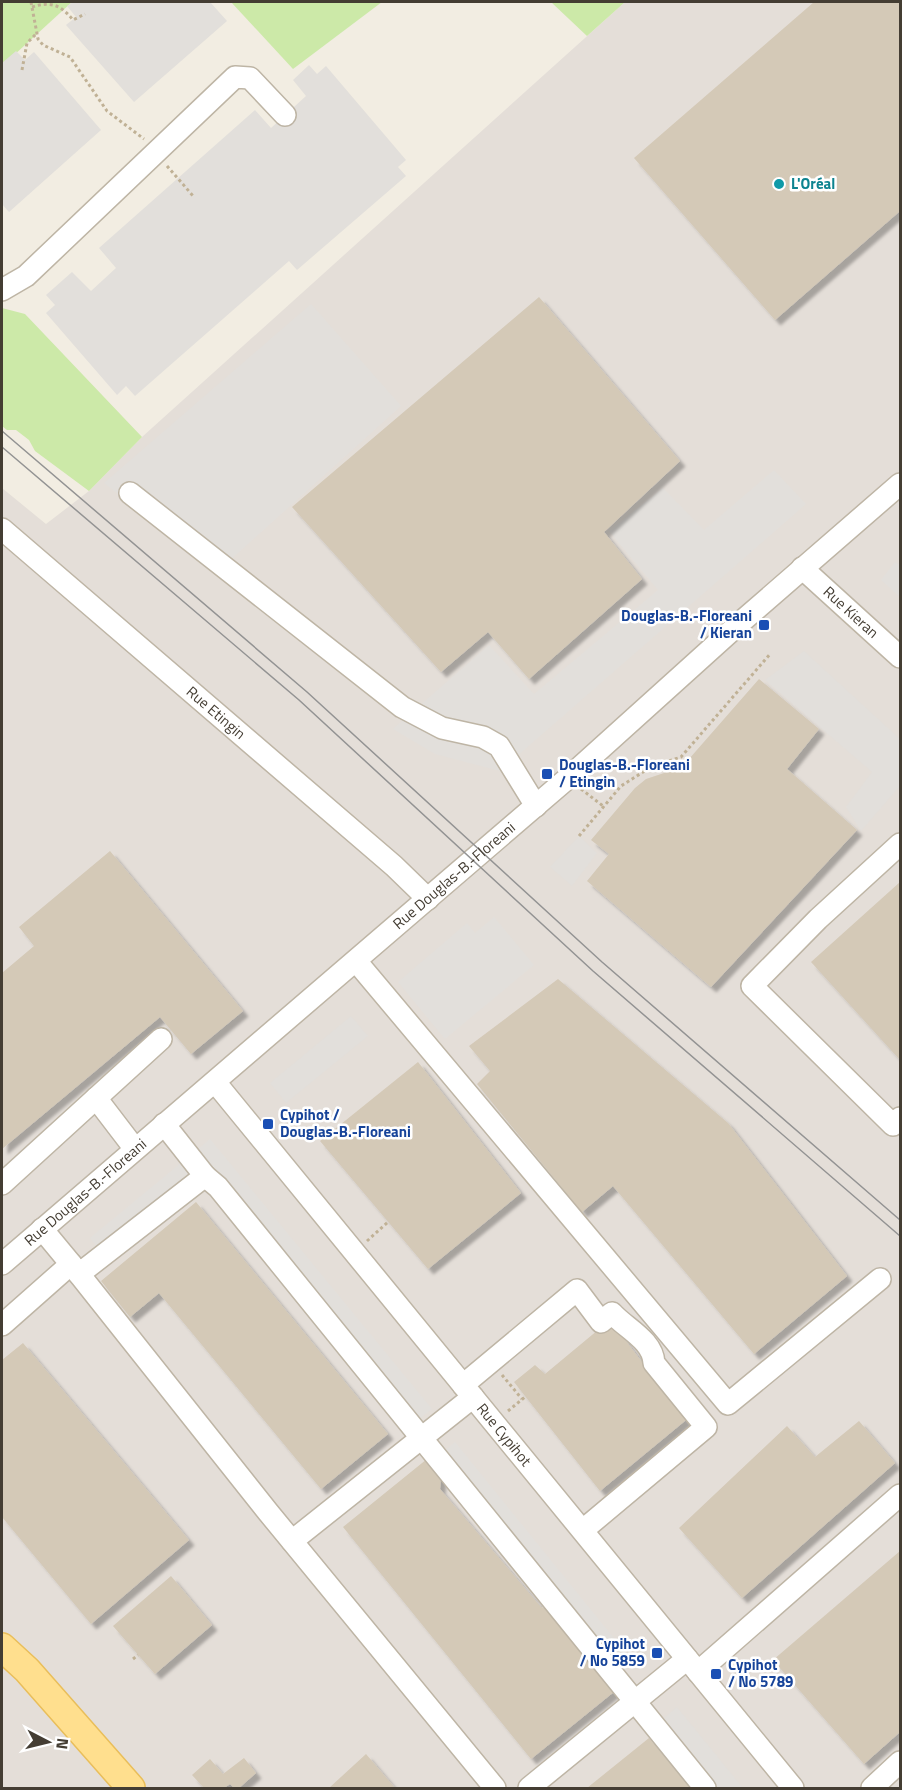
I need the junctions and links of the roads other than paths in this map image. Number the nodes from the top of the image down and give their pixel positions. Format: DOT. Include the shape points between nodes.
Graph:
graph roads {
  1 [pos="285,115"];
  2 [pos="2,290"];
  3 [pos="900,484"];
  4 [pos="130,493"];
  5 [pos="2,529"];
  6 [pos="802,568"];
  7 [pos="900,657"];
  8 [pos="536,806"];
  9 [pos="900,844"];
  10 [pos="428,899"];
  11 [pos="356,961"];
  12 [pos="161,1039"];
  13 [pos="215,1082"];
  14 [pos="96,1098"];
  15 [pos="900,1118"];
  16 [pos="164,1124"];
  17 [pos="135,1149"];
  18 [pos="205,1176"];
  19 [pos="2,1184"];
  20 [pos="42,1229"];
  21 [pos="2,1264"];
  22 [pos="75,1269"];
  23 [pos="880,1279"];
  24 [pos="2,1325"];
  25 [pos="468,1391"];
  26 [pos="421,1438"];
  27 [pos="900,1495"];
  28 [pos="583,1530"];
  29 [pos="292,1541"];
  30 [pos="2,1629"];
  31 [pos="2,1647"];
  32 [pos="693,1665"];
  33 [pos="27,1670"];
  34 [pos="635,1703"];
  35 [pos="900,1762"];
  36 [pos="131,1788"];
  37 [pos="495,1788"];
  38 [pos="529,1788"];
  39 [pos="705,1788"];
  40 [pos="793,1788"];
  41 [pos="872,1788"];
  1 -- 2 [label="street" via="250,78 235,77 26,276"];
  3 -- 6 [label="street, Rue Douglas-B.-Floreani"];
  4 -- 8 [label="street" via="402,707 442,728 483,736 499,746"];
  5 -- 10 [label="street, Rue Etingin"];
  6 -- 7 [label="street, Rue Kieran"];
  6 -- 8 [label="street, Rue Douglas-B.-Floreani"];
  8 -- 10 [label="street, Rue Douglas-B.-Floreani"];
  9 -- 15 [label="street" via="752,986 893,1125"];
  10 -- 11 [label="street, Rue Douglas-B.-Floreani"];
  11 -- 13 [label="street, Rue Douglas-B.-Floreani"];
  11 -- 23 [label="street" via="728,1404"];
  12 -- 14 [label="street"];
  13 -- 16 [label="street, Rue Douglas-B.-Floreani"];
  13 -- 25 [label="street, Rue Cypihot"];
  14 -- 17 [label="street"];
  14 -- 19 [label="street"];
  16 -- 17 [label="street, Rue Douglas-B.-Floreani"];
  16 -- 18 [label="street"];
  17 -- 20 [label="street, Rue Douglas-B.-Floreani"];
  18 -- 22 [label="street"];
  18 -- 26 [label="street" via="218,1187"];
  20 -- 21 [label="street, Rue Douglas-B.-Floreani"];
  20 -- 22 [label="street"];
  22 -- 24 [label="street"];
  22 -- 29 [label="street"];
  25 -- 26 [label="street"];
  25 -- 28 [label="street, Rue Cypihot"];
  25 -- 28 [label="street" via="577,1290 601,1322 612,1313 622,1325 632,1328 654,1356 654,1363 706,1427"];
  26 -- 29 [label="street"];
  26 -- 34 [label="street"];
  27 -- 32 [label="street"];
  28 -- 32 [label="street, Rue Cypihot"];
  29 -- 37 [label="street"];
  30 -- 33 [label="main road"];
  31 -- 33 [label="main road"];
  32 -- 34 [label="street"];
  32 -- 40 [label="street, Rue Cypihot"];
  33 -- 36 [label="main road"];
  34 -- 38 [label="street"];
  34 -- 39 [label="street"];
  35 -- 41 [label="street"];
}
